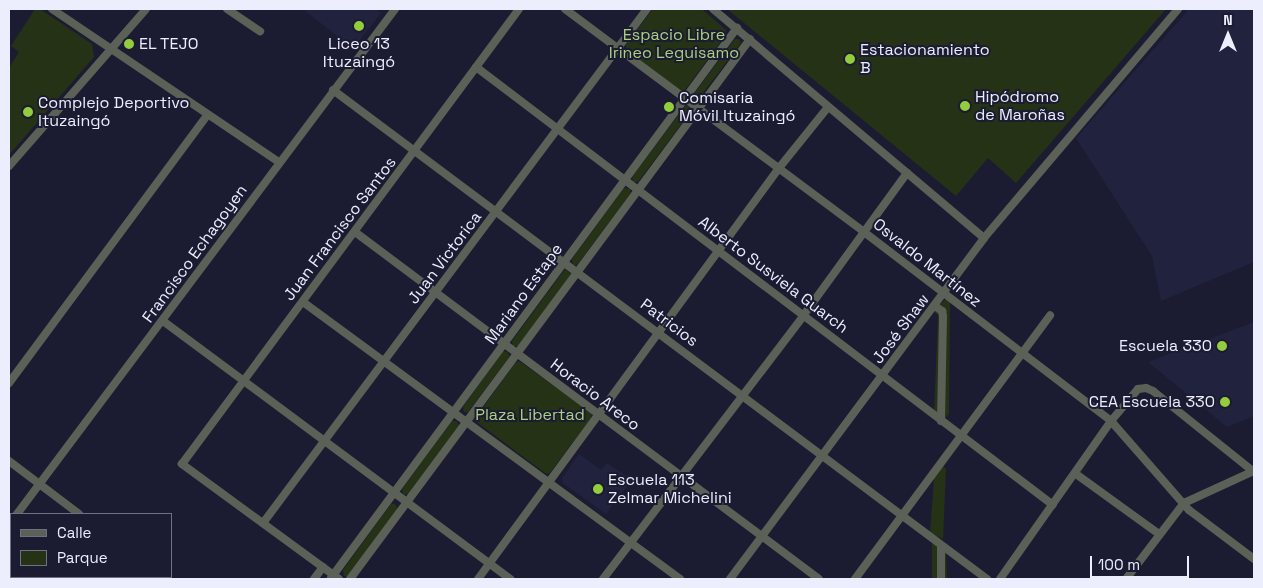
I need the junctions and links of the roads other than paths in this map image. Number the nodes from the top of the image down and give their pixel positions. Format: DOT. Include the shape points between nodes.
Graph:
graph roads {
  1 [pos="52,9"];
  2 [pos="146,9"];
  3 [pos="227,9"];
  4 [pos="395,9"];
  5 [pos="519,9"];
  6 [pos="565,9"];
  7 [pos="647,9"];
  8 [pos="713,9"];
  9 [pos="1178,9"];
  10 [pos="737,28"];
  11 [pos="260,31"];
  12 [pos="750,39"];
  13 [pos="111,48"];
  14 [pos="618,49"];
  15 [pos="476,67"];
  16 [pos="333,90"];
  17 [pos="684,100"];
  18 [pos="828,107"];
  19 [pos="698,110"];
  20 [pos="207,115"];
  21 [pos="558,129"];
  22 [pos="415,151"];
  23 [pos="279,162"];
  24 [pos="9,166"];
  25 [pos="779,168"];
  26 [pos="907,173"];
  27 [pos="625,180"];
  28 [pos="638,190"];
  29 [pos="496,212"];
  30 [pos="355,232"];
  31 [pos="864,232"];
  32 [pos="984,238"];
  33 [pos="719,252"];
  34 [pos="564,262"];
  35 [pos="577,272"];
  36 [pos="436,293"];
  37 [pos="944,294"];
  38 [pos="303,302"];
  39 [pos="935,306"];
  40 [pos="1050,315"];
  41 [pos="803,316"];
  42 [pos="163,321"];
  43 [pos="658,333"];
  44 [pos="505,344"];
  45 [pos="518,354"];
  46 [pos="1022,354"];
  47 [pos="385,362"];
  48 [pos="882,376"];
  49 [pos="243,381"];
  50 [pos="9,383"];
  51 [pos="742,396"];
  52 [pos="453,412"];
  53 [pos="598,414"];
  54 [pos="941,421"];
  55 [pos="1111,421"];
  56 [pos="466,422"];
  57 [pos="961,435"];
  58 [pos="325,441"];
  59 [pos="822,457"];
  60 [pos="9,461"];
  61 [pos="1254,471"];
  62 [pos="1076,474"];
  63 [pos="681,477"];
  64 [pos="39,484"];
  65 [pos="550,484"];
  66 [pos="394,493"];
  67 [pos="407,503"];
  68 [pos="1184,503"];
  69 [pos="1053,506"];
  70 [pos="18,513"];
  71 [pos="78,513"];
  72 [pos="901,517"];
  73 [pos="263,524"];
  74 [pos="1159,534"];
  75 [pos="762,537"];
  76 [pos="631,543"];
  77 [pos="941,546"];
  78 [pos="1254,559"];
  79 [pos="489,563"];
  80 [pos="323,567"];
  81 [pos="334,578"];
  82 [pos="314,579"];
  83 [pos="350,579"];
  84 [pos="478,579"];
  85 [pos="510,579"];
  86 [pos="603,579"];
  87 [pos="680,579"];
  88 [pos="730,579"];
  89 [pos="819,579"];
  90 [pos="855,579"];
  91 [pos="940,579"];
  92 [pos="987,579"];
  93 [pos="1000,579"];
  94 [pos="1126,579"];
  1 -- 13 [label="street"];
  2 -- 13 [label="street"];
  3 -- 11 [label="street"];
  4 -- 16 [label="street, Francisco Echagoyen"];
  5 -- 15 [label="street, Juan Francisco Santos"];
  6 -- 14 [label="street, Osvaldo Martínez"];
  7 -- 14 [label="street, Juan Victorica"];
  8 -- 10 [label="street"];
  9 -- 32 [label="street, José Shaw"];
  10 -- 12 [label="street"];
  10 -- 17 [label="street, Mariano Estape"];
  12 -- 18 [label="street"];
  12 -- 19 [label="street, Mariano Estape"];
  13 -- 20 [label="street"];
  13 -- 24 [label="street"];
  14 -- 17 [label="street, Osvaldo Martínez"];
  14 -- 21 [label="street, Juan Victorica"];
  15 -- 21 [label="street, Alberto Susviela Guarch"];
  15 -- 22 [label="street, Juan Francisco Santos"];
  16 -- 22 [label="street, Patricios"];
  16 -- 23 [label="street, Francisco Echagoyen"];
  17 -- 19 [label="street, Osvaldo Martínez"];
  17 -- 27 [label="street, Mariano Estape"];
  18 -- 25 [label="street"];
  18 -- 26 [label="street"];
  19 -- 25 [label="street, Osvaldo Martínez"];
  19 -- 28 [label="street, Mariano Estape"];
  20 -- 23 [label="street"];
  20 -- 50 [label="street"];
  21 -- 27 [label="street, Alberto Susviela Guarch"];
  21 -- 29 [label="street, Juan Victorica"];
  22 -- 29 [label="street, Patricios"];
  22 -- 30 [label="street, Juan Francisco Santos"];
  23 -- 42 [label="street, Francisco Echagoyen"];
  25 -- 31 [label="street, Osvaldo Martínez"];
  25 -- 33 [label="street"];
  26 -- 31 [label="street"];
  26 -- 32 [label="street"];
  27 -- 28 [label="street, Alberto Susviela Guarch"];
  27 -- 34 [label="street, Mariano Estape"];
  28 -- 33 [label="street, Alberto Susviela Guarch"];
  28 -- 35 [label="street, Mariano Estape"];
  29 -- 34 [label="street, Patricios"];
  29 -- 36 [label="street, Juan Victorica"];
  30 -- 36 [label="street, Horacio Areco"];
  30 -- 38 [label="street, Juan Francisco Santos"];
  31 -- 37 [label="street, Osvaldo Martínez"];
  31 -- 41 [label="street"];
  32 -- 37 [label="street, José Shaw"];
  33 -- 41 [label="street, Alberto Susviela Guarch"];
  33 -- 43 [label="street"];
  34 -- 35 [label="street, Patricios"];
  34 -- 44 [label="street, Mariano Estape"];
  35 -- 43 [label="street, Patricios"];
  35 -- 45 [label="street, Mariano Estape"];
  36 -- 44 [label="street, Horacio Areco"];
  36 -- 47 [label="street, Juan Victorica"];
  37 -- 39 [label="street, José Shaw"];
  37 -- 46 [label="street, Osvaldo Martínez"];
  38 -- 47 [label="street"];
  38 -- 49 [label="street, Juan Francisco Santos"];
  39 -- 48 [label="street, José Shaw"];
  39 -- 54 [label="street" via="944,316"];
  40 -- 46 [label="street"];
  41 -- 48 [label="street, Alberto Susviela Guarch"];
  41 -- 51 [label="street"];
  42 -- 49 [label="street"];
  42 -- 64 [label="street, Francisco Echagoyen"];
  43 -- 51 [label="street, Patricios"];
  43 -- 53 [label="street"];
  44 -- 45 [label="street, Horacio Areco"];
  44 -- 52 [label="street, Mariano Estape"];
  45 -- 53 [label="street, Horacio Areco"];
  45 -- 56 [label="street, Mariano Estape"];
  46 -- 55 [label="street, Osvaldo Martínez"];
  46 -- 57 [label="street"];
  47 -- 52 [label="street"];
  47 -- 58 [label="street, Juan Victorica"];
  48 -- 54 [label="street, Alberto Susviela Guarch"];
  48 -- 59 [label="street, José Shaw"];
  49 -- 58 [label="street"];
  49 -- 73 [label="street, Juan Francisco Santos" via="182,464"];
  51 -- 59 [label="street, Patricios"];
  51 -- 63 [label="street"];
  52 -- 56 [label="street"];
  52 -- 66 [label="street, Mariano Estape"];
  53 -- 63 [label="street, Horacio Areco"];
  53 -- 65 [label="street"];
  54 -- 57 [label="street, Alberto Susviela Guarch"];
  55 -- 61 [label="street" via="1138,389 1146,388"];
  55 -- 62 [label="street"];
  55 -- 68 [label="street, Osvaldo Martínez"];
  56 -- 65 [label="street"];
  56 -- 67 [label="street, Mariano Estape"];
  57 -- 69 [label="street, Alberto Susviela Guarch"];
  57 -- 72 [label="street"];
  58 -- 66 [label="street"];
  58 -- 73 [label="street, Juan Victorica"];
  59 -- 72 [label="street, Patricios"];
  59 -- 75 [label="street, José Shaw"];
  60 -- 64 [label="street"];
  61 -- 68 [label="street"];
  62 -- 69 [label="street"];
  62 -- 74 [label="street"];
  63 -- 75 [label="street, Horacio Areco"];
  63 -- 76 [label="street"];
  64 -- 70 [label="street, Francisco Echagoyen"];
  64 -- 71 [label="street"];
  65 -- 76 [label="street"];
  65 -- 79 [label="street"];
  66 -- 67 [label="street"];
  66 -- 81 [label="street, Mariano Estape"];
  67 -- 79 [label="street"];
  67 -- 83 [label="street, Mariano Estape"];
  68 -- 74 [label="street"];
  68 -- 78 [label="street, Osvaldo Martínez"];
  69 -- 93 [label="street"];
  72 -- 77 [label="street, Patricios"];
  72 -- 90 [label="street"];
  73 -- 80 [label="street"];
  74 -- 94 [label="street"];
  75 -- 88 [label="street, José Shaw"];
  75 -- 89 [label="street, Horacio Areco"];
  76 -- 86 [label="street"];
  76 -- 87 [label="street"];
  77 -- 91 [label="street"];
  77 -- 92 [label="street, Patricios"];
  79 -- 84 [label="street"];
  79 -- 85 [label="street"];
  80 -- 81 [label="street"];
  80 -- 82 [label="street"];
}
